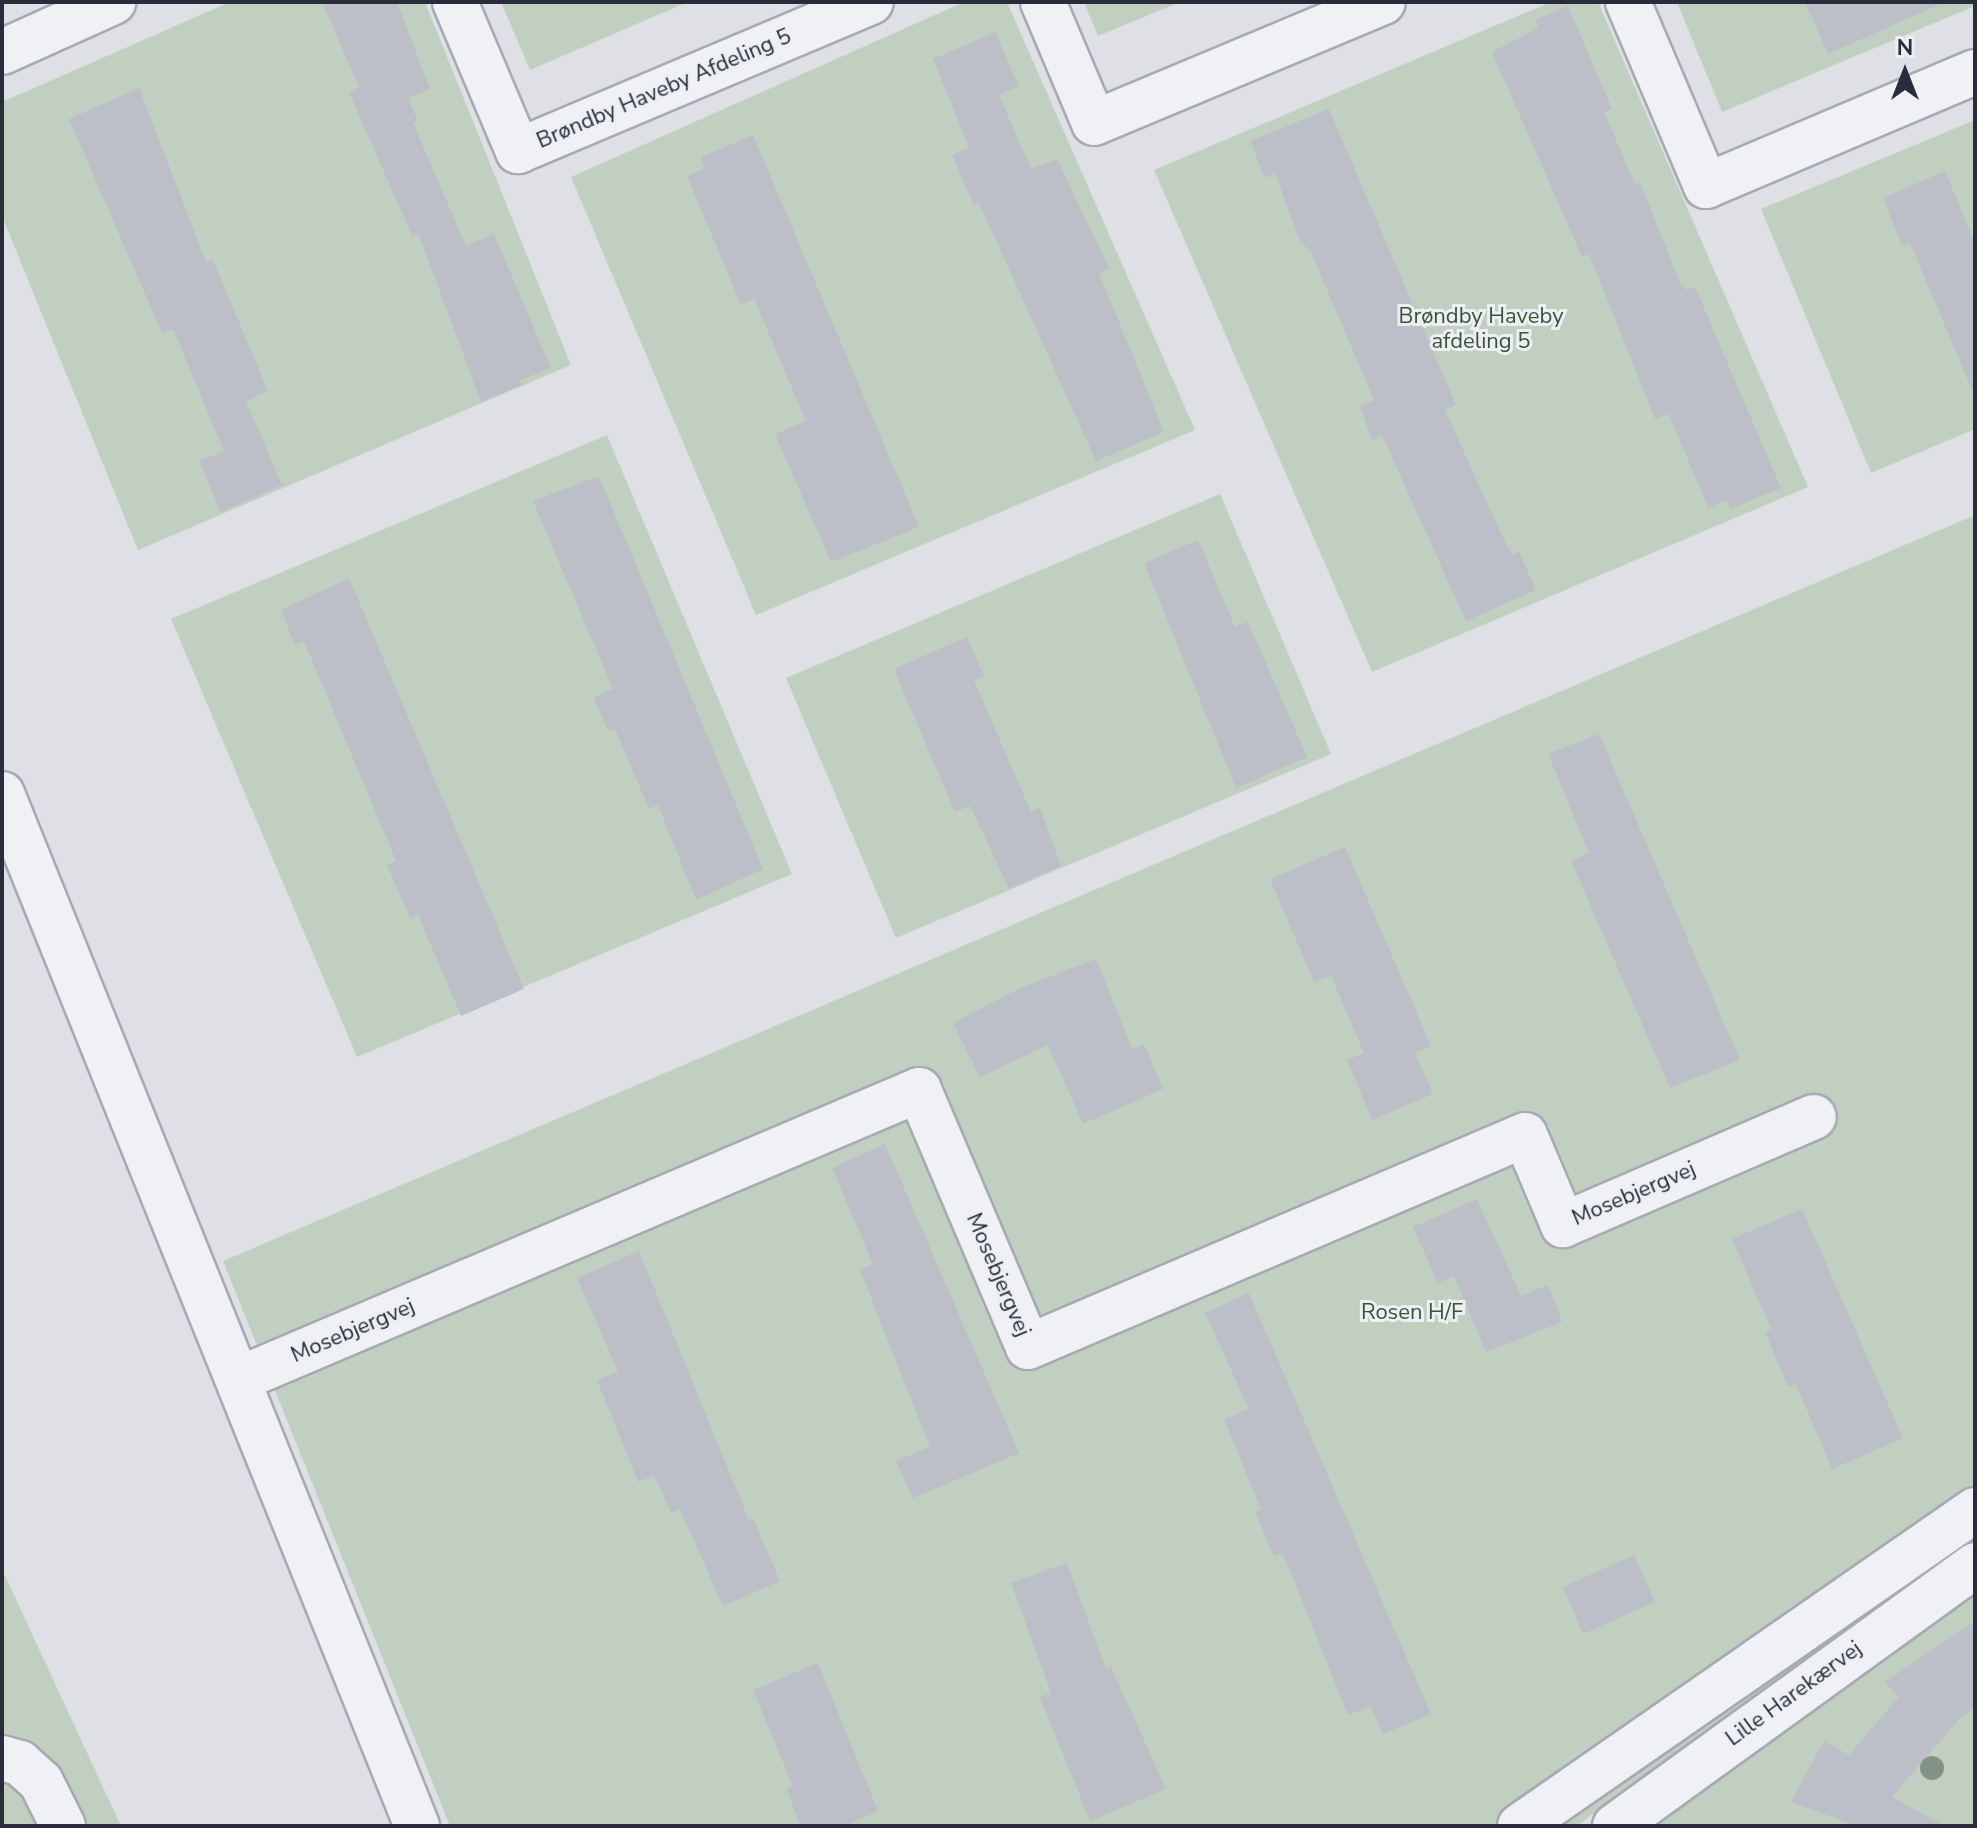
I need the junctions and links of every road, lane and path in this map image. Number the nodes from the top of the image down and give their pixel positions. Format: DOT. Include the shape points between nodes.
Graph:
graph roads {
  1 [pos="113,2"];
  2 [pos="455,2"];
  3 [pos="871,2"];
  4 [pos="1043,2"];
  5 [pos="1383,2"];
  6 [pos="1628,2"];
  7 [pos="2,52"];
  8 [pos="1975,72"];
  9 [pos="2,794"];
  10 [pos="1814,1117"];
  11 [pos="239,1379"];
  12 [pos="1975,1510"];
  13 [pos="1975,1565"];
  14 [pos="2,1758"];
  15 [pos="63,1826"];
  16 [pos="417,1826"];
  17 [pos="1520,1826"];
  18 [pos="1615,1826"];
  1 -- 7 [label="street"];
  2 -- 3 [label="street, Brøndby Haveby Afdeling 5" via="518,151"];
  4 -- 5 [label="street" via="1094,123"];
  6 -- 8 [label="street" via="1706,186"];
  9 -- 11 [label="street"];
  10 -- 11 [label="street, Mosebjergvej" via="1563,1225 1525,1135 1028,1347 919,1090"];
  11 -- 16 [label="street"];
  12 -- 17 [label="street"];
  13 -- 18 [label="street, Lille Harekærvej"];
  14 -- 15 [label="street" via="20,1763 41,1782"];
}
